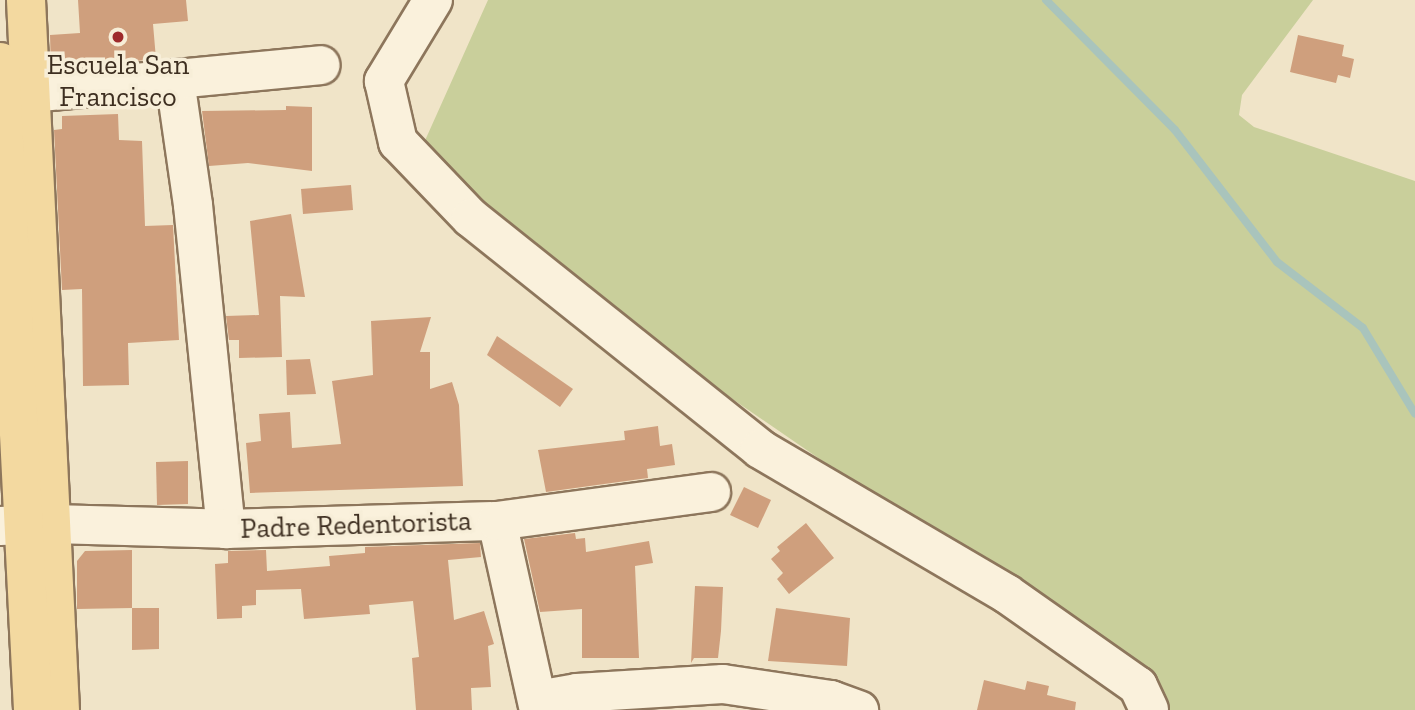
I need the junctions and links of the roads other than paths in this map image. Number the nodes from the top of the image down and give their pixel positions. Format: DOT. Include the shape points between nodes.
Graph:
graph roads {
  1 [pos="26,0"];
  2 [pos="433,0"];
  3 [pos="321,65"];
  4 [pos="175,80"];
  5 [pos="8,87"];
  6 [pos="711,492"];
  7 [pos="496,521"];
  8 [pos="25,526"];
  9 [pos="226,529"];
  10 [pos="539,705"];
  11 [pos="33,710"];
  12 [pos="61,710"];
  13 [pos="859,710"];
  14 [pos="1149,710"];
  1 -- 5 [label="main road"];
  2 -- 14 [label="street" via="384,81 398,142 471,218 760,449 1007,594 1138,686"];
  3 -- 4 [label="street"];
  4 -- 5 [label="street"];
  4 -- 9 [label="street" via="193,205"];
  5 -- 8 [label="main road"];
  6 -- 7 [label="street, Padre Redentorista"];
  7 -- 9 [label="street, Padre Redentorista"];
  7 -- 10 [label="street"];
  8 -- 9 [label="street, Padre Redentorista"];
  8 -- 11 [label="main road"];
  8 -- 12 [label="main road"];
  10 -- 13 [label="street" via="577,693 723,684 831,700"];
}
